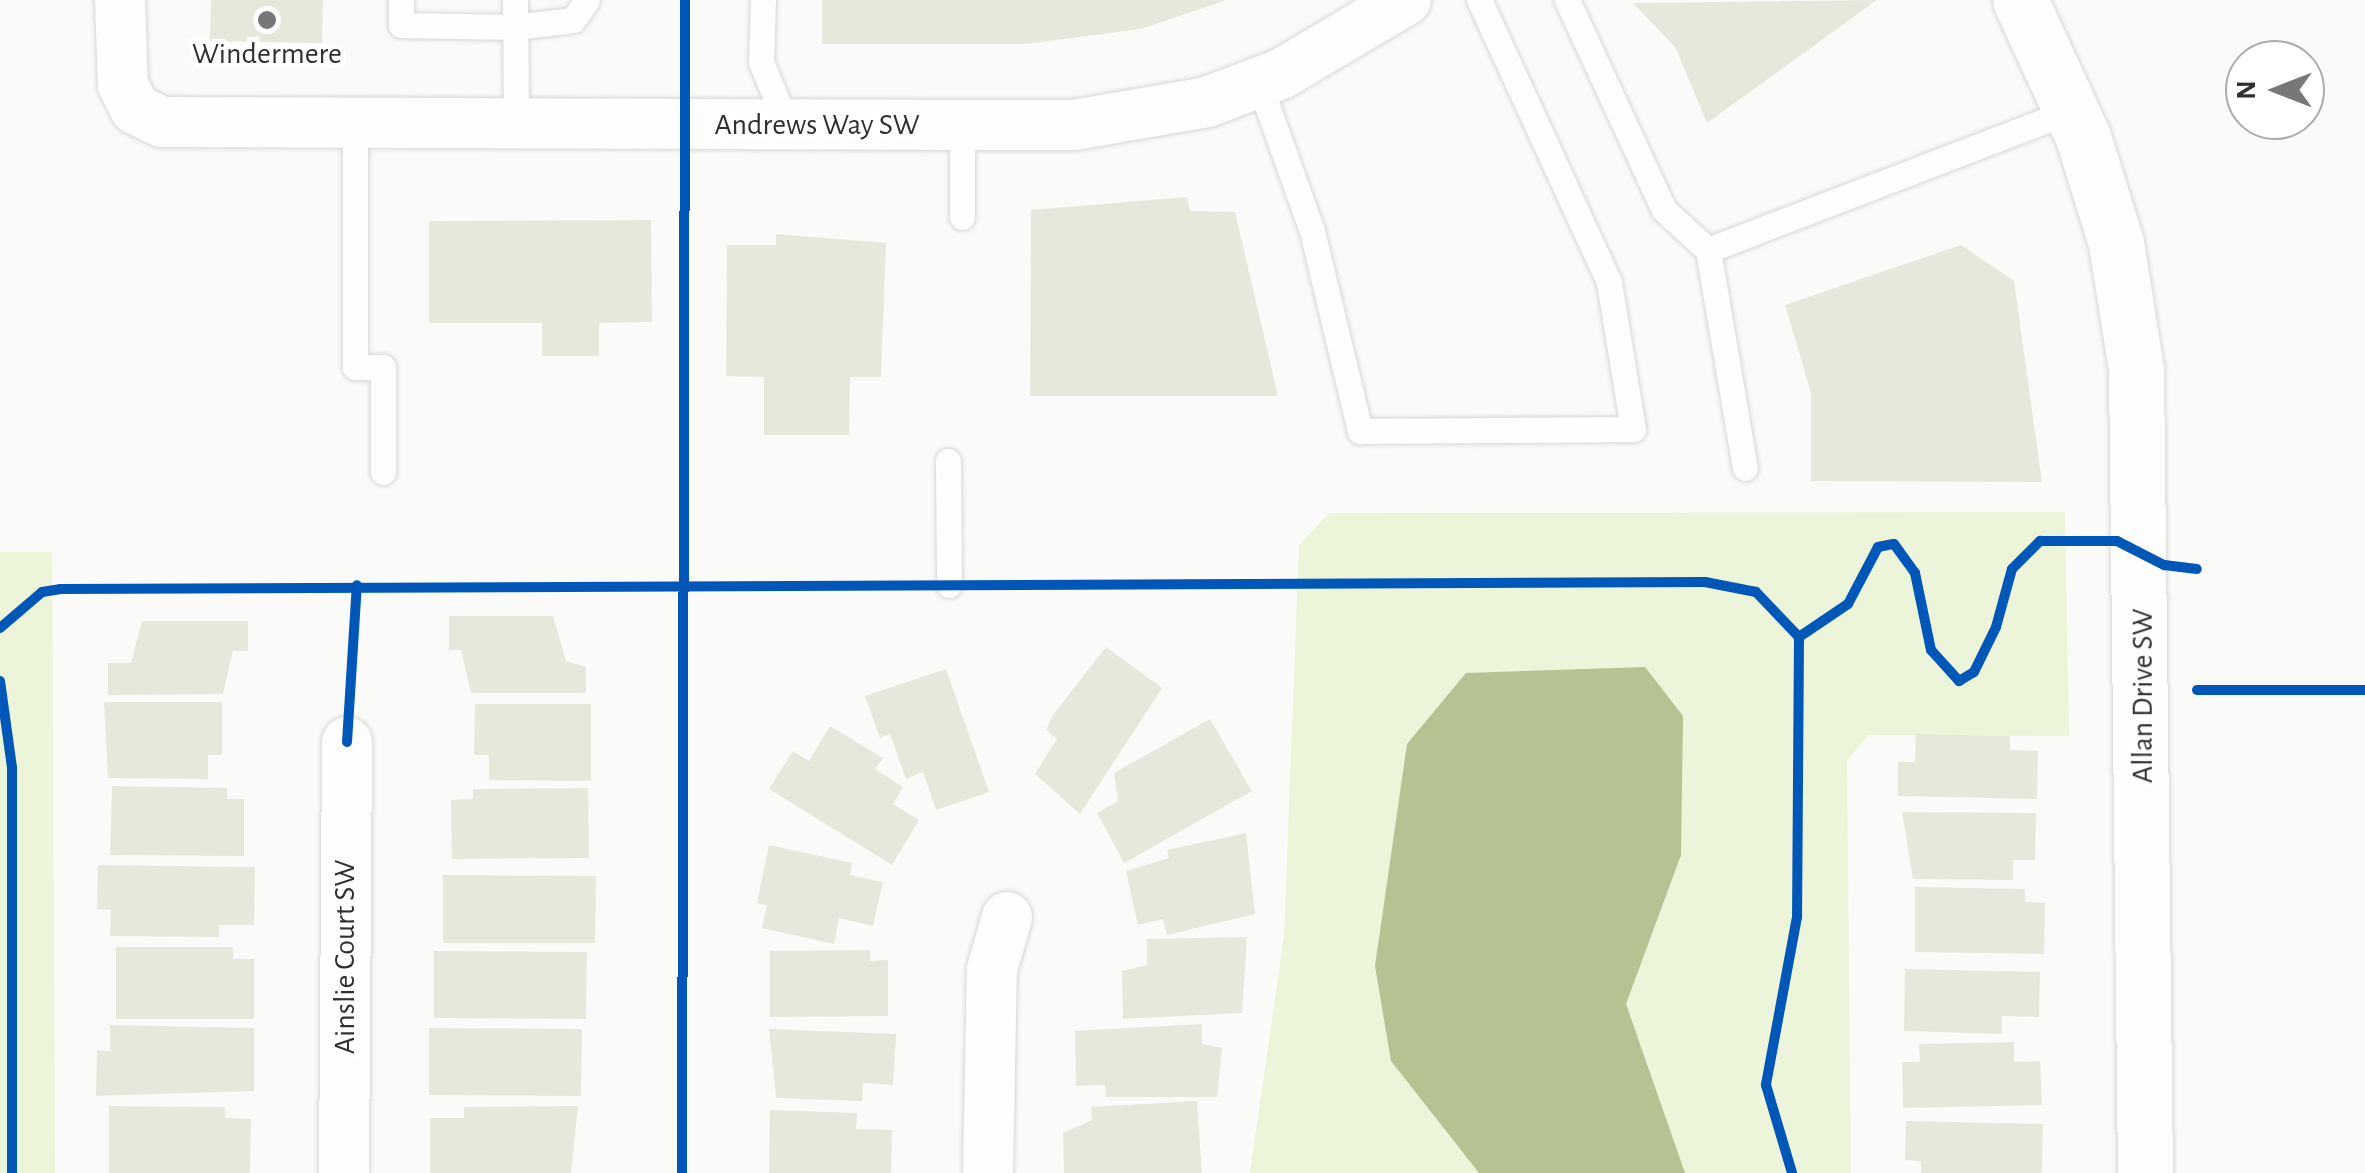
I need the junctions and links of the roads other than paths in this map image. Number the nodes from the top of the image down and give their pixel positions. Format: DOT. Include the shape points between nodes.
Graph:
graph roads {
  1 [pos="120,0"];
  2 [pos="402,0"];
  3 [pos="515,0"];
  4 [pos="587,0"];
  5 [pos="763,0"];
  6 [pos="1479,0"];
  7 [pos="1567,0"];
  8 [pos="2020,0"];
  9 [pos="1402,1"];
  10 [pos="515,27"];
  11 [pos="1259,82"];
  12 [pos="2072,110"];
  13 [pos="356,124"];
  14 [pos="516,124"];
  15 [pos="787,125"];
  16 [pos="962,126"];
  17 [pos="962,217"];
  18 [pos="1708,250"];
  19 [pos="948,461"];
  20 [pos="1745,468"];
  21 [pos="384,472"];
  22 [pos="949,585"];
  23 [pos="347,742"];
  24 [pos="1007,918"];
  25 [pos="344,1173"];
  26 [pos="988,1173"];
  27 [pos="2146,1173"];
  1 -- 13 [label="street, Andrews Way SW" via="123,85 135,109 179,123"];
  2 -- 10 [label="lane" via="401,25"];
  3 -- 10 [label="lane"];
  4 -- 10 [label="lane" via="573,20"];
  5 -- 15 [label="lane" via="761,62"];
  6 -- 11 [label="lane" via="1609,282 1633,429 1360,431 1312,231"];
  7 -- 18 [label="lane" via="1664,210"];
  8 -- 12 [label="street, Allan Drive SW"];
  9 -- 11 [label="street, Andrews Way SW"];
  10 -- 14 [label="lane"];
  11 -- 16 [label="street, Andrews Way SW" via="1142,117"];
  12 -- 18 [label="lane"];
  12 -- 27 [label="street, Allan Drive SW" via="2116,243 2136,369"];
  13 -- 14 [label="street, Andrews Way SW"];
  13 -- 21 [label="lane" via="356,366 384,366"];
  14 -- 15 [label="street, Andrews Way SW"];
  15 -- 16 [label="street, Andrews Way SW"];
  16 -- 17 [label="lane"];
  18 -- 20 [label="lane"];
  19 -- 22 [label="lane"];
  23 -- 25 [label="street, Ainslie Court SW"];
  24 -- 26 [label="street" via="992,970"];
}
